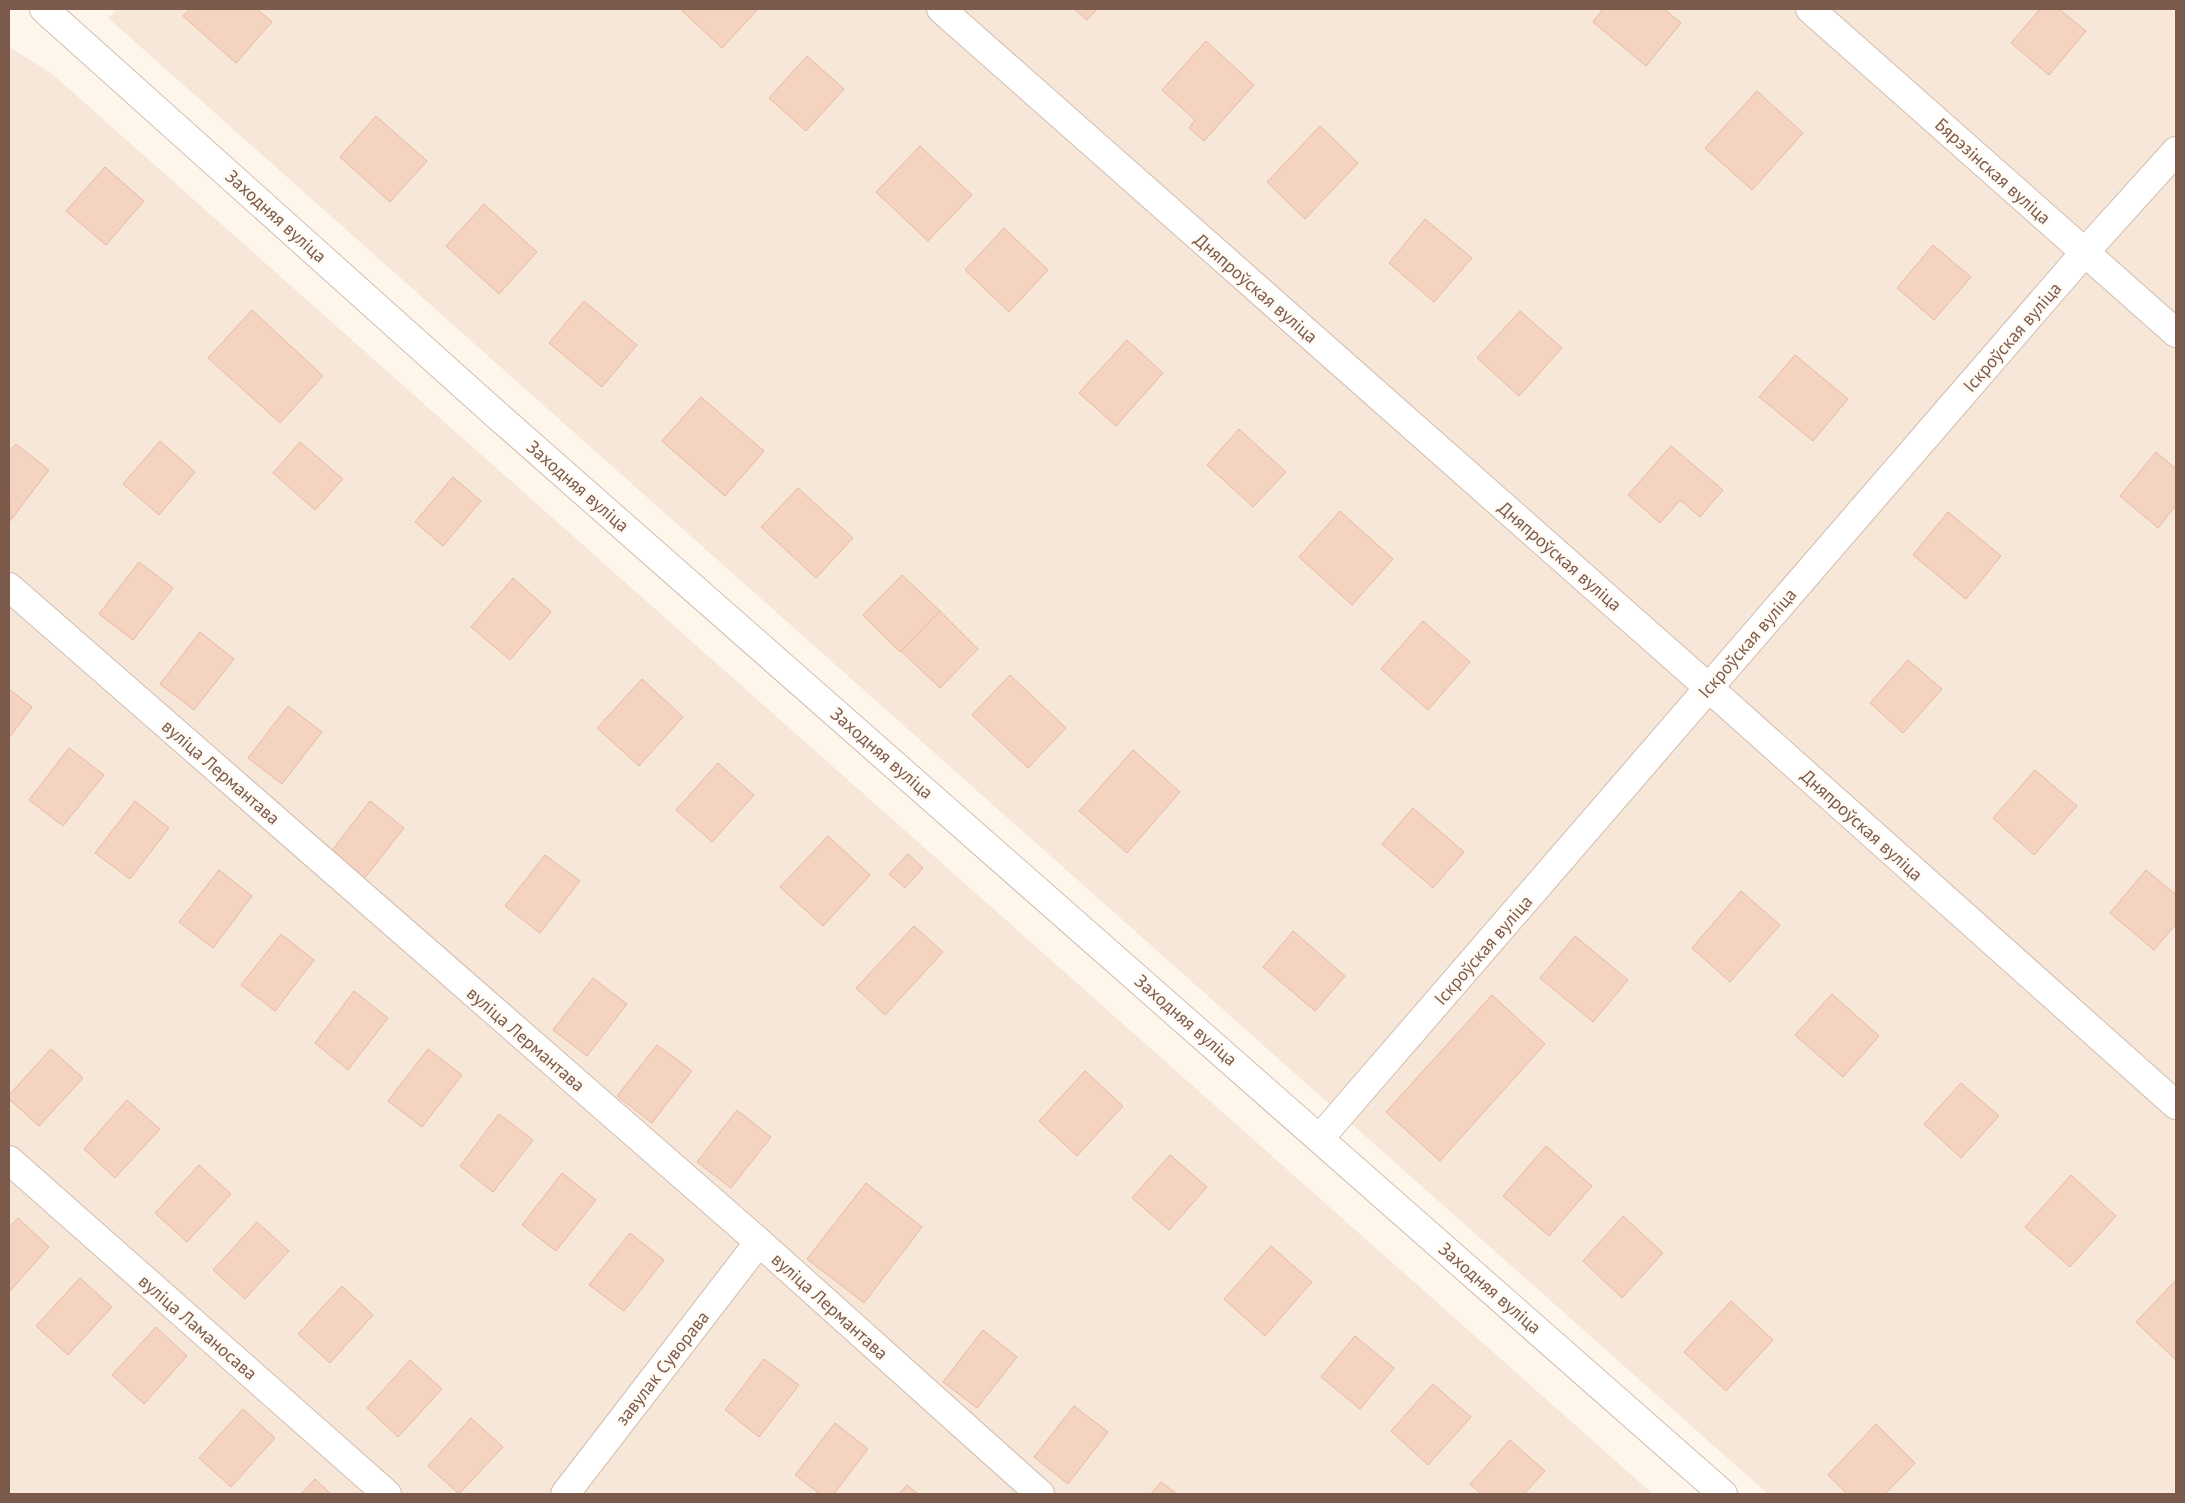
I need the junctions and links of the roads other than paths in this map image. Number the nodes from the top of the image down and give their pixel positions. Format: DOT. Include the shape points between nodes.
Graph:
graph roads {
  1 [pos="941,9"];
  2 [pos="1810,9"];
  3 [pos="51,11"];
  4 [pos="2176,151"];
  5 [pos="2085,252"];
  6 [pos="2176,333"];
  7 [pos="9,587"];
  8 [pos="1709,688"];
  9 [pos="2176,1106"];
  10 [pos="1320,1138"];
  11 [pos="9,1160"];
  12 [pos="759,1242"];
  13 [pos="387,1494"];
  14 [pos="565,1494"];
  15 [pos="1040,1494"];
  16 [pos="1723,1494"];
  1 -- 8 [label="street, Дняпроўская вуліца"];
  2 -- 5 [label="street, Бярэзінская вуліца"];
  3 -- 10 [label="street, Заходняя вуліца" via="499,417"];
  4 -- 5 [label="street, Іскроўская вуліца"];
  5 -- 6 [label="street, Бярэзінская вуліца"];
  5 -- 8 [label="street, Іскроўская вуліца"];
  7 -- 12 [label="street, вуліца Лермантава"];
  8 -- 9 [label="street, Дняпроўская вуліца"];
  8 -- 10 [label="street, Іскроўская вуліца"];
  10 -- 16 [label="street, Заходняя вуліца"];
  11 -- 13 [label="street, вуліца Ламаносава"];
  12 -- 14 [label="street, завулак Суворава"];
  12 -- 15 [label="street, вуліца Лермантава"];
}
